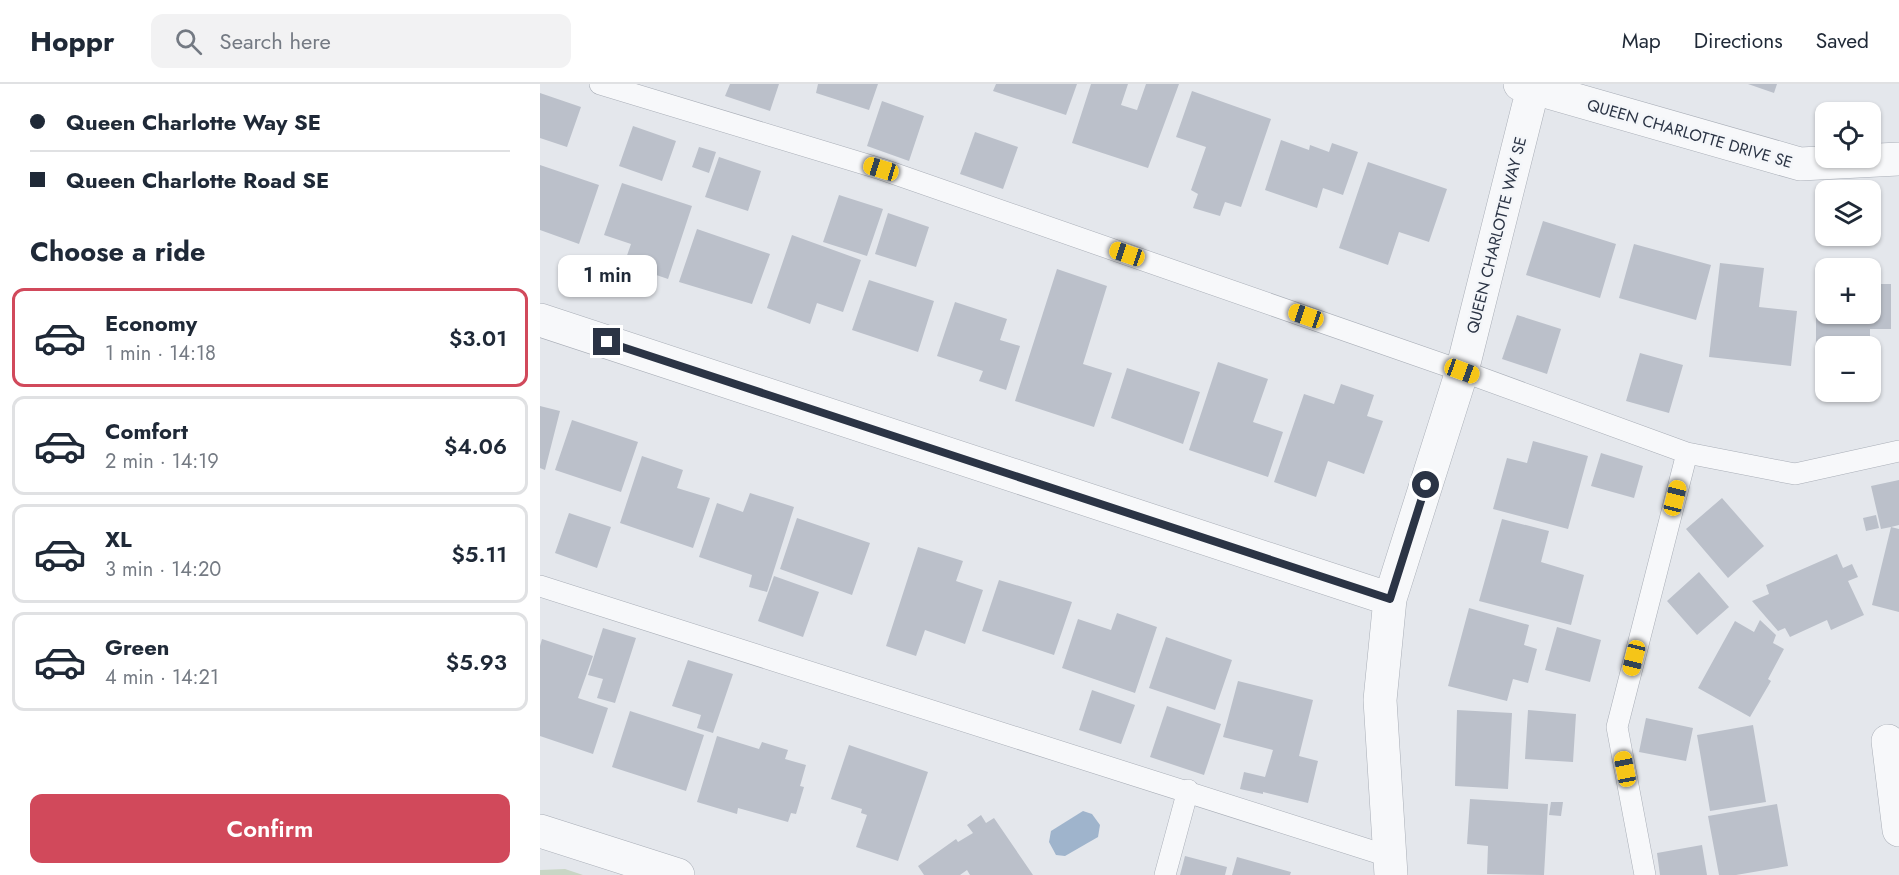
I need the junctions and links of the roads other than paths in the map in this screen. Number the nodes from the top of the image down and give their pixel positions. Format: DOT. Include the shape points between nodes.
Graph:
graph roads {
  1 [pos="600,84"];
  2 [pos="1527,86"];
  3 [pos="1899,159"];
  4 [pos="540,320"];
  5 [pos="1462,371"];
  6 [pos="1899,451"];
  7 [pos="1687,453"];
  8 [pos="540,586"];
  9 [pos="1390,599"];
  10 [pos="1888,741"];
  11 [pos="1188,790"];
  12 [pos="1899,830"];
  13 [pos="540,831"];
  14 [pos="1391,866"];
  15 [pos="678,875"];
  16 [pos="1165,875"];
  17 [pos="1645,875"];
  1 -- 5 [label="lane" via="881,169"];
  2 -- 3 [label="street, QUEEN CHARLOTTE DRIVE SE" via="1800,164"];
  2 -- 5 [label="street, QUEEN CHARLOTTE WAY SE"];
  4 -- 9 [label="street"];
  5 -- 7 [label="lane"];
  5 -- 9 [label="street, QUEEN CHARLOTTE WAY SE"];
  6 -- 7 [label="lane" via="1795,474"];
  7 -- 17 [label="lane" via="1617,727"];
  8 -- 11 [label="lane"];
  9 -- 14 [label="street, QUEEN CHARLOTTE WAY SE" via="1380,700"];
  10 -- 12 [label="street"];
  11 -- 14 [label="lane"];
  11 -- 16 [label="lane"];
  13 -- 15 [label="street"];
}
